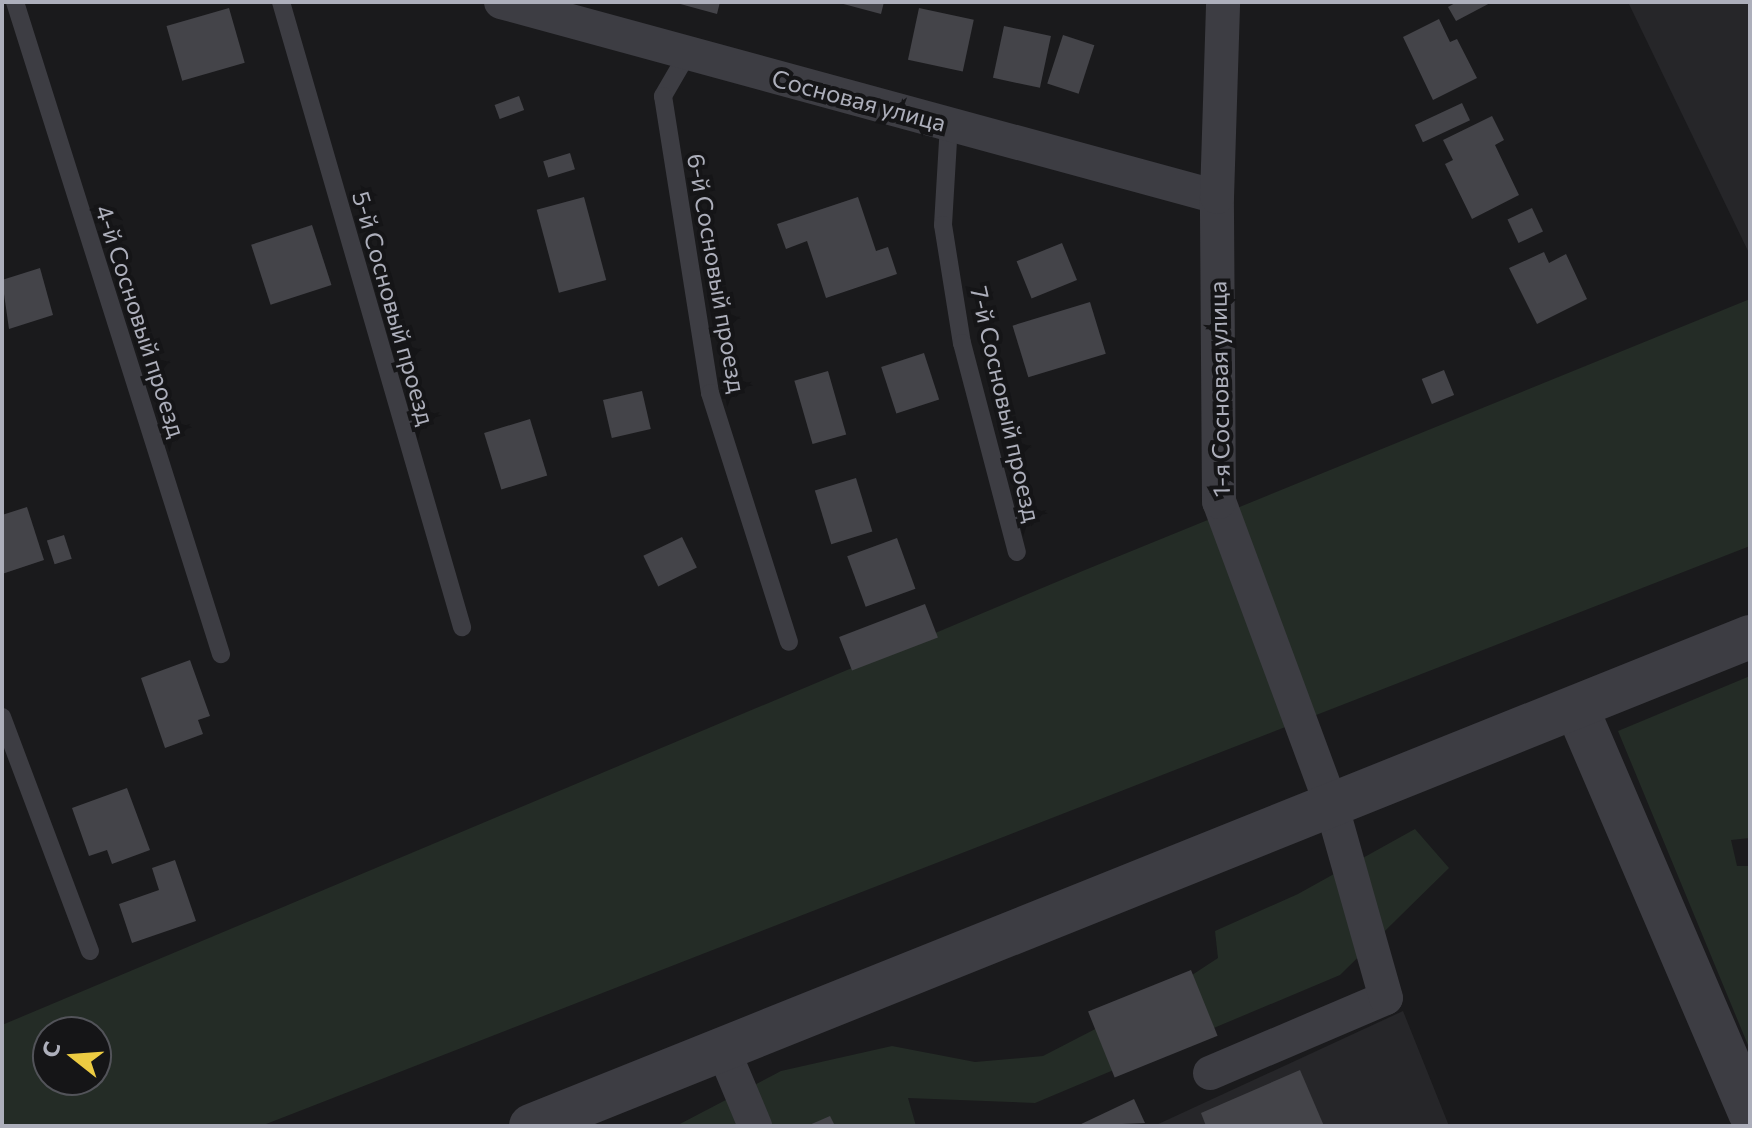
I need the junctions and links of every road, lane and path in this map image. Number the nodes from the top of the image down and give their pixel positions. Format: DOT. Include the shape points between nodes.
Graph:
graph roads {
  1 [pos="15,2"];
  2 [pos="281,2"];
  3 [pos="501,2"];
  4 [pos="1223,2"];
  5 [pos="688,53"];
  6 [pos="949,124"];
  7 [pos="1217,197"];
  8 [pos="1017,552"];
  9 [pos="462,627"];
  10 [pos="1750,637"];
  11 [pos="789,642"];
  12 [pos="221,654"];
  13 [pos="1577,709"];
  14 [pos="2,717"];
  15 [pos="1331,804"];
  16 [pos="90,951"];
  17 [pos="722,1047"];
  18 [pos="1210,1073"];
  19 [pos="1750,1113"];
  20 [pos="531,1126"];
  21 [pos="755,1126"];
  1 -- 12 [label="lane, 4-й Сосновый проезд"];
  2 -- 9 [label="lane, 5-й Сосновый проезд"];
  3 -- 5 [label="street, Сосновая улица"];
  4 -- 7 [label="street, 1-я Сосновая улица"];
  5 -- 6 [label="street, Сосновая улица"];
  5 -- 11 [label="lane, 6-й Сосновый проезд" via="663,96 710,393"];
  6 -- 7 [label="street, Сосновая улица"];
  6 -- 8 [label="lane, 7-й Сосновый проезд" via="943,225 955,299"];
  7 -- 15 [label="street, 1-я Сосновая улица" via="1219,502"];
  10 -- 13 [label="street"];
  13 -- 15 [label="street"];
  13 -- 19 [label="street"];
  14 -- 16 [label="lane"];
  15 -- 17 [label="street"];
  15 -- 18 [label="street, 1-я Сосновая улица" via="1386,998"];
  17 -- 20 [label="street"];
  17 -- 21 [label="street"];
}
